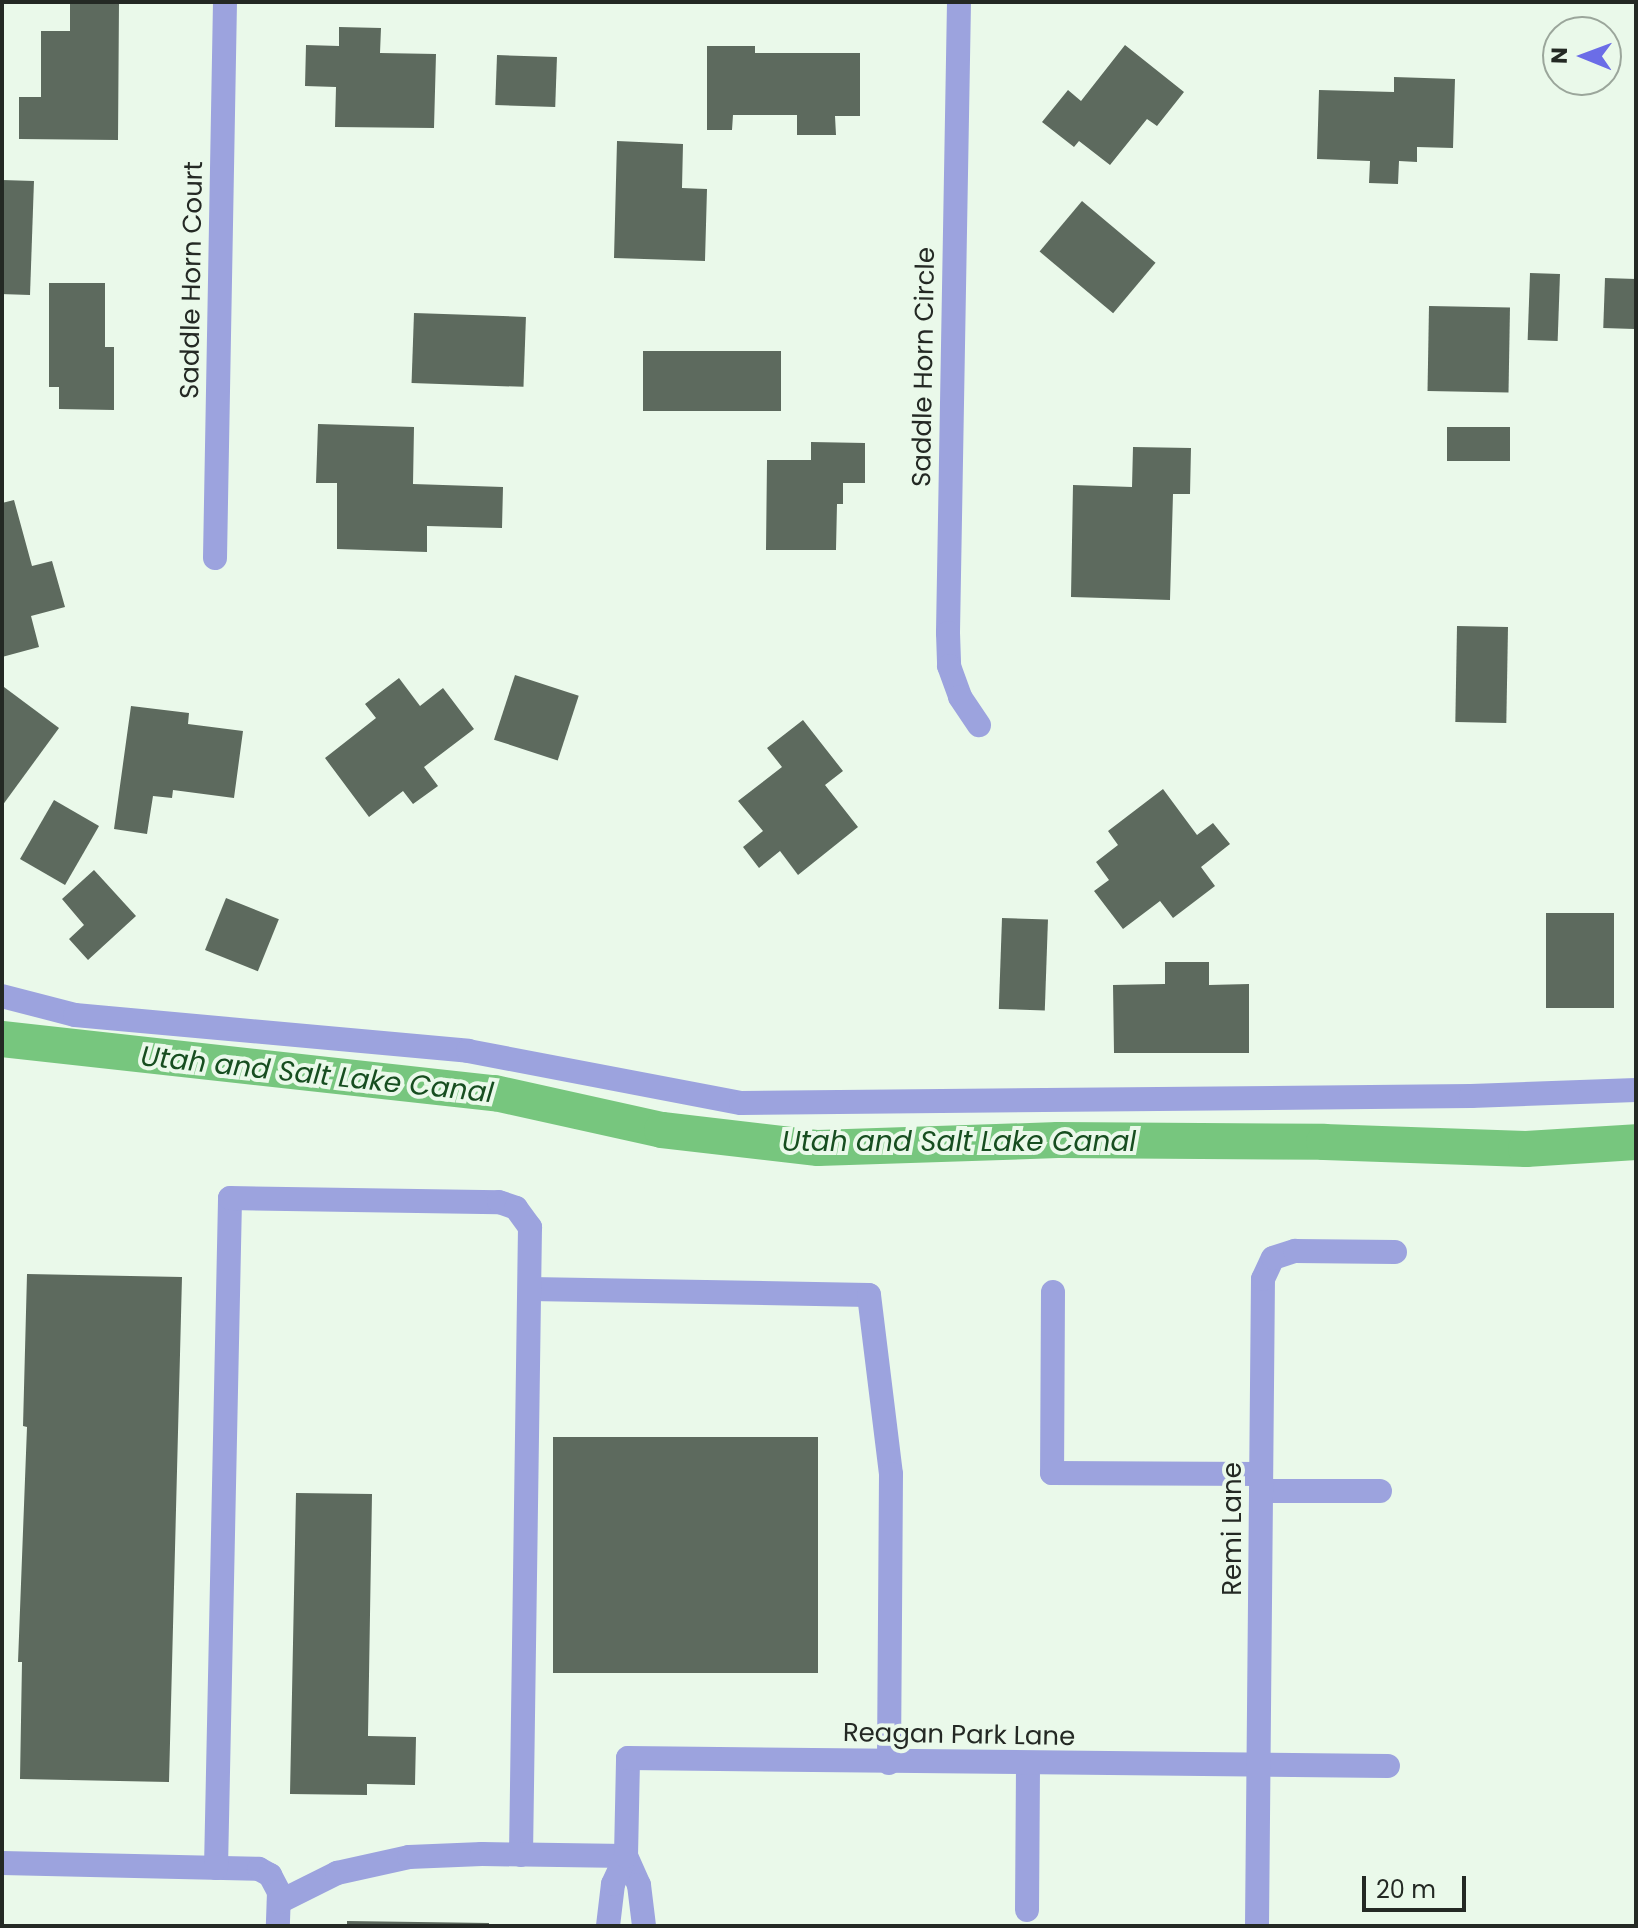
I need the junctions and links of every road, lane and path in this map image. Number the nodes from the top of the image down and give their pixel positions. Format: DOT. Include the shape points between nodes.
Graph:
graph roads {
  1 [pos="225,2"];
  2 [pos="959,2"];
  3 [pos="215,558"];
  4 [pos="979,725"];
  5 [pos="2,996"];
  6 [pos="1636,1090"];
  7 [pos="1395,1252"];
  8 [pos="530,1289"];
  9 [pos="1053,1292"];
  10 [pos="1261,1482"];
  11 [pos="1380,1491"];
  12 [pos="889,1763"];
  13 [pos="1028,1764"];
  14 [pos="1258,1765"];
  15 [pos="1388,1766"];
  16 [pos="521,1855"];
  17 [pos="626,1856"];
  18 [pos="2,1863"];
  19 [pos="216,1868"];
  20 [pos="1027,1910"];
  21 [pos="279,1914"];
  22 [pos="608,1926"];
  23 [pos="644,1926"];
  24 [pos="1257,1926"];
  1 -- 3 [label="street, Saddle Horn Court"];
  2 -- 4 [label="street, Saddle Horn Circle" via="948,633 949,666 960,697"];
  5 -- 6 [label="street" via="75,1015 468,1051 741,1103"];
  7 -- 10 [label="street, Remi Lane" via="1295,1251 1273,1258 1263,1279"];
  8 -- 12 [label="street" via="869,1295 891,1474"];
  8 -- 16 [label="street"];
  8 -- 19 [label="street" via="530,1227 508,1204 230,1198"];
  9 -- 10 [label="street" via="1052,1473"];
  10 -- 11 [label="street"];
  10 -- 14 [label="street, Remi Lane"];
  12 -- 13 [label="street, Reagan Park Lane"];
  12 -- 17 [label="street, Reagan Park Lane" via="628,1758"];
  13 -- 14 [label="street, Reagan Park Lane"];
  13 -- 20 [label="street"];
  14 -- 15 [label="street, Reagan Park Lane"];
  14 -- 24 [label="street, Remi Lane"];
  16 -- 17 [label="street"];
  16 -- 21 [label="street" via="445,1855 372,1863 337,1873"];
  17 -- 22 [label="street, Reagan Park Lane" via="613,1884"];
  17 -- 23 [label="street, Reagan Park Lane" via="643,1900"];
  18 -- 19 [label="street"];
  19 -- 21 [label="street" via="259,1869 276,1883"];
}
